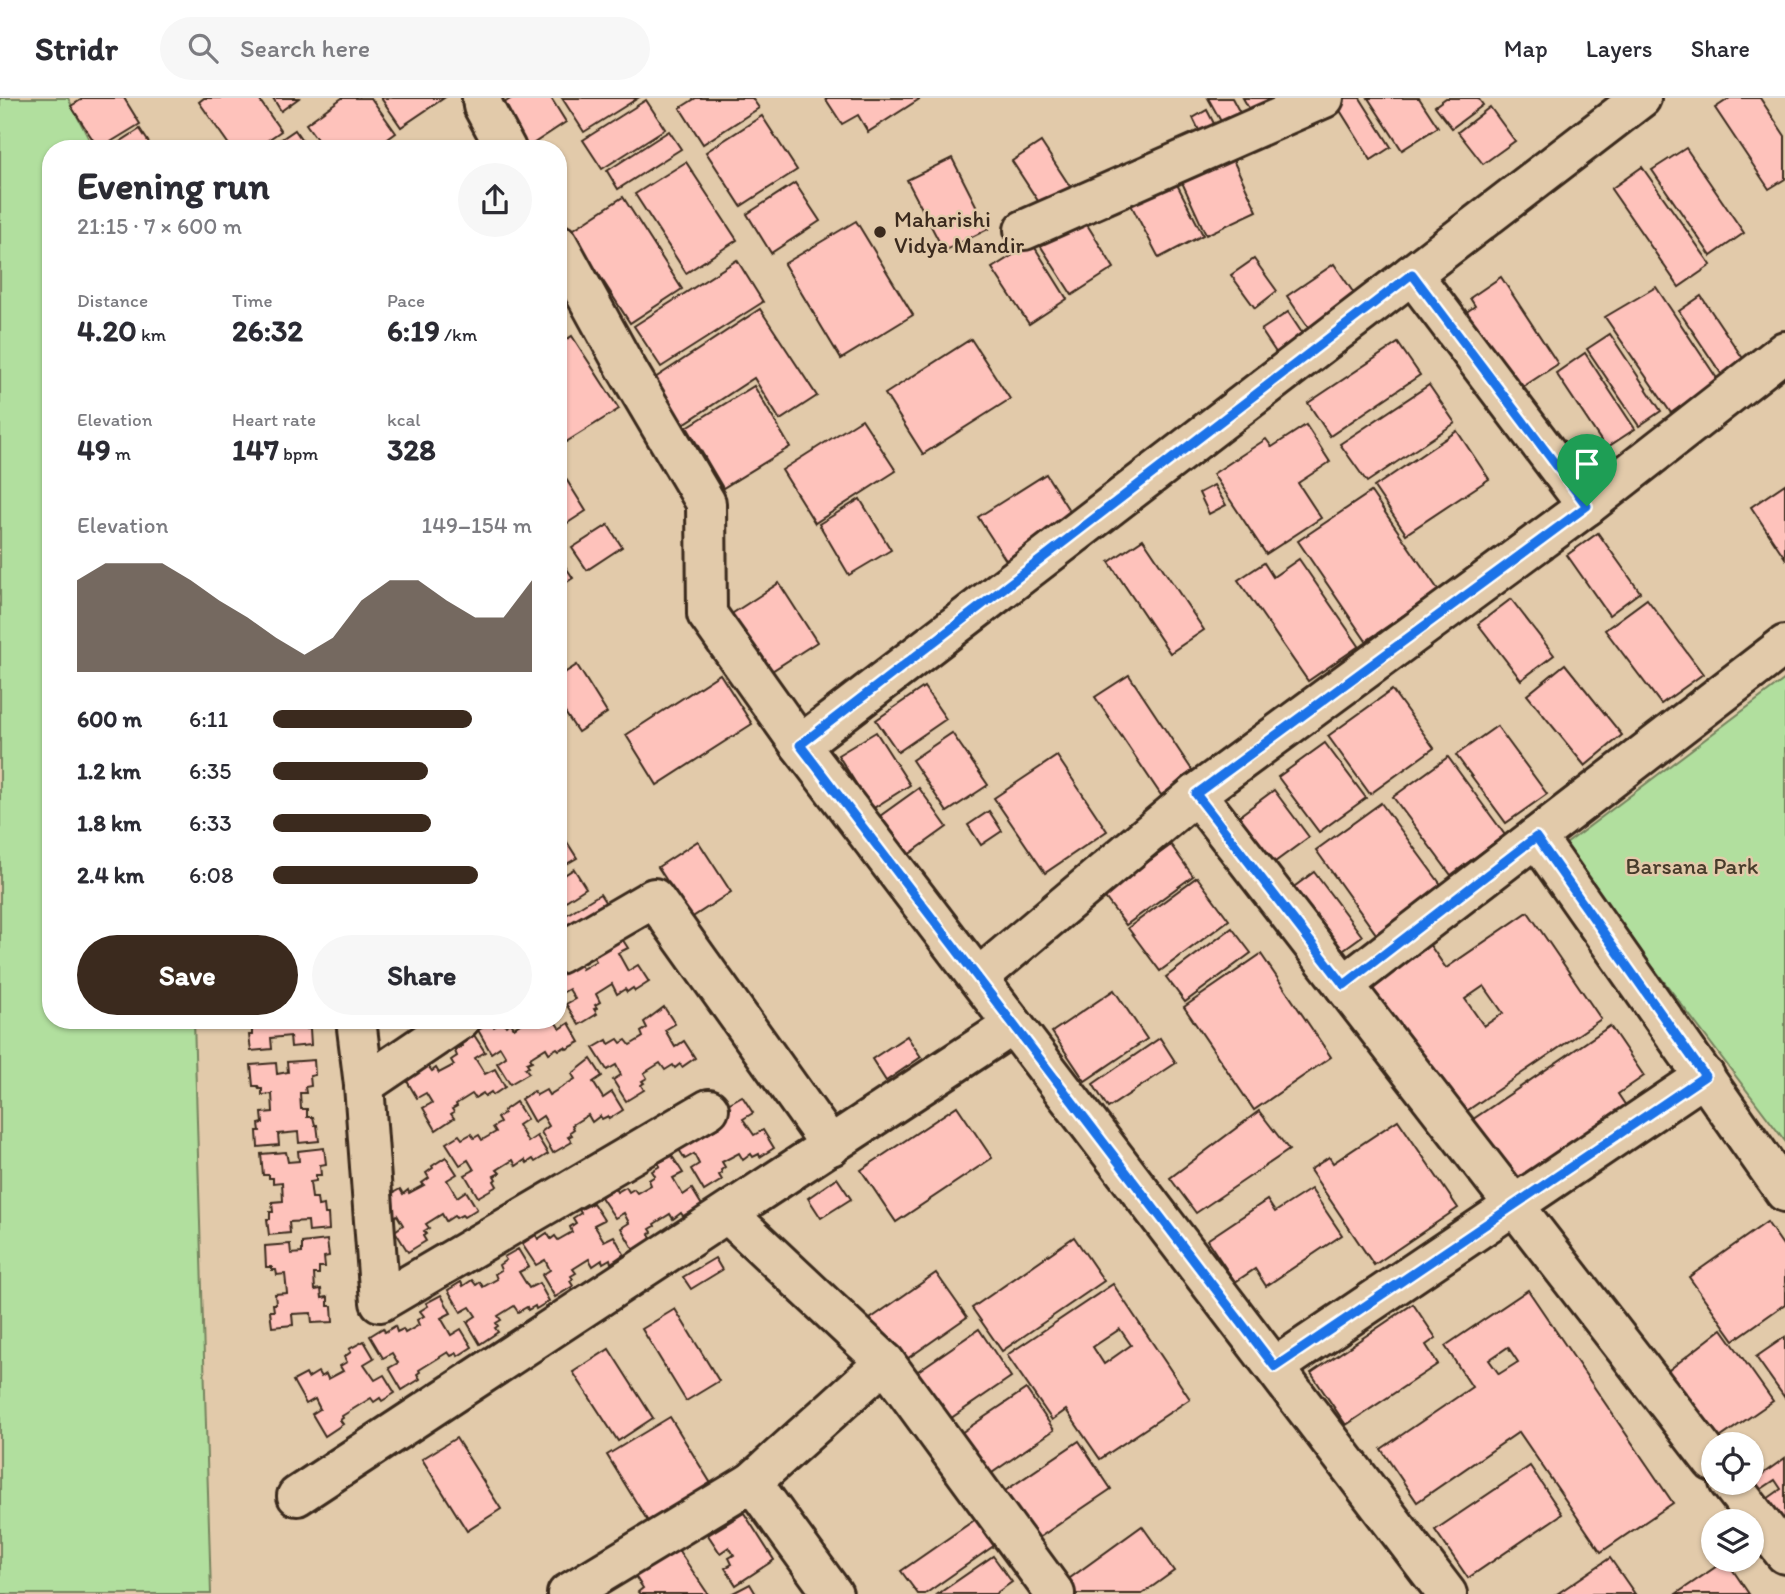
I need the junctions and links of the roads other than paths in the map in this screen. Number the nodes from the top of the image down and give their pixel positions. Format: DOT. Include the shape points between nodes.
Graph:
graph roads {
  1 [pos="482,98"];
  2 [pos="1324,98"];
  3 [pos="1641,98"];
  4 [pos="501,140"];
  5 [pos="1024,230"];
  6 [pos="567,260"];
  7 [pos="1412,274"];
  8 [pos="1785,351"];
  9 [pos="1587,506"];
  10 [pos="1785,645"];
  11 [pos="800,745"];
  12 [pos="1196,794"];
  13 [pos="1536,837"];
  14 [pos="567,949"];
  15 [pos="978,978"];
  16 [pos="1344,985"];
  17 [pos="1013,1025"];
  18 [pos="357,1029"];
  19 [pos="447,1029"];
  20 [pos="1705,1076"];
  21 [pos="363,1085"];
  22 [pos="709,1109"];
  23 [pos="831,1146"];
  24 [pos="1785,1192"];
  25 [pos="1515,1205"];
  26 [pos="728,1214"];
  27 [pos="885,1362"];
  28 [pos="1275,1367"];
  29 [pos="1701,1446"];
  30 [pos="752,1482"];
  31 [pos="1739,1495"];
  32 [pos="297,1496"];
  33 [pos="1785,1554"];
  34 [pos="567,1594"];
  35 [pos="833,1594"];
  36 [pos="1055,1594"];
  37 [pos="1447,1594"];
  1 -- 4 [label="street"];
  2 -- 5 [label="street"];
  3 -- 7 [label="street"];
  6 -- 11 [label="street" via="706,503 708,614"];
  7 -- 9 [label="street"];
  7 -- 11 [label="street"];
  8 -- 9 [label="street"];
  9 -- 12 [label="street"];
  10 -- 13 [label="street"];
  11 -- 15 [label="street"];
  12 -- 15 [label="street"];
  12 -- 16 [label="street"];
  13 -- 16 [label="street"];
  13 -- 20 [label="street"];
  14 -- 23 [label="street" via="654,898"];
  15 -- 17 [label="street"];
  16 -- 25 [label="street"];
  17 -- 23 [label="street"];
  17 -- 28 [label="street"];
  18 -- 21 [label="street"];
  19 -- 21 [label="street"];
  20 -- 24 [label="street"];
  20 -- 25 [label="street"];
  21 -- 22 [label="street" via="380,1302"];
  23 -- 26 [label="street"];
  25 -- 28 [label="street"];
  25 -- 29 [label="street"];
  26 -- 27 [label="street"];
  26 -- 32 [label="street"];
  27 -- 30 [label="street"];
  27 -- 36 [label="street"];
  28 -- 37 [label="street"];
  30 -- 34 [label="street"];
  30 -- 35 [label="street"];
  31 -- 33 [label="street"];
}
